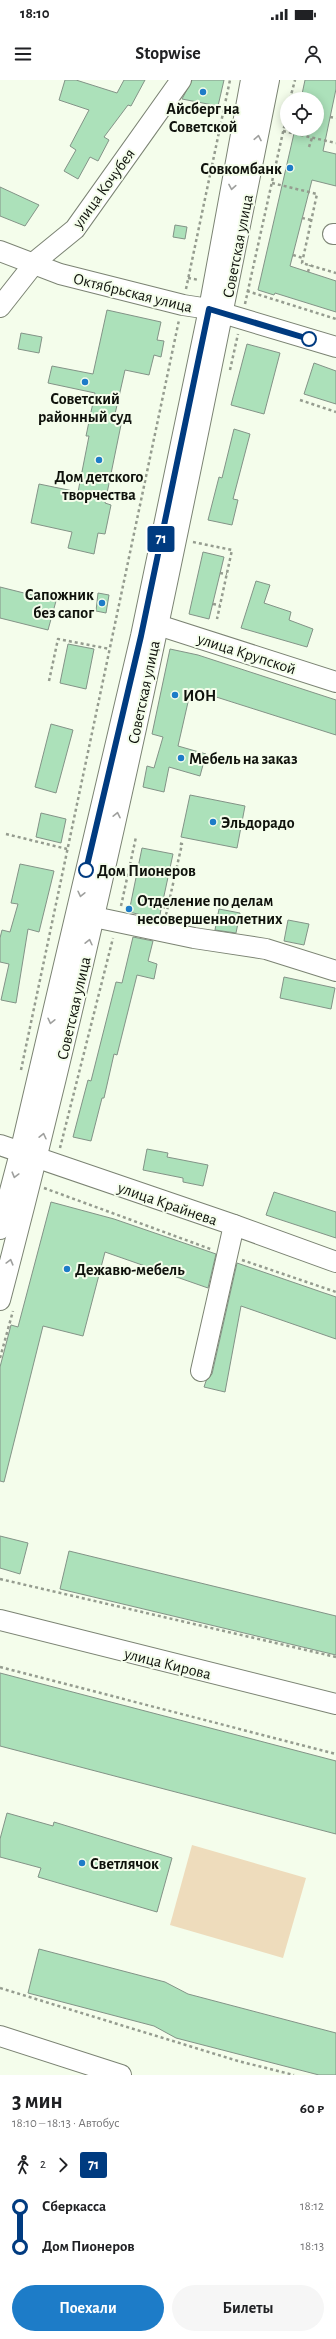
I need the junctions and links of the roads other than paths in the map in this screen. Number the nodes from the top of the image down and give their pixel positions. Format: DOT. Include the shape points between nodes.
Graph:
graph roads {
  1 [pos="181,80"];
  2 [pos="251,80"];
  3 [pos="269,80"];
  4 [pos="0,251"];
  5 [pos="34,265"];
  6 [pos="221,285"];
  7 [pos="0,307"];
  8 [pos="216,311"];
  9 [pos="336,347"];
  10 [pos="158,625"];
  11 [pos="336,682"];
  12 [pos="94,917"];
  13 [pos="336,971"];
  14 [pos="0,1145"];
  15 [pos="37,1158"];
  16 [pos="234,1225"];
  17 [pos="0,1229"];
  18 [pos="336,1262"];
  19 [pos="0,1300"];
  20 [pos="201,1371"];
  21 [pos="0,1620"];
  22 [pos="336,1704"];
  23 [pos="0,2036"];
  24 [pos="121,2075"];
  1 -- 5 [label="street, улица Кочубея" via="75,229"];
  2 -- 6 [label="street, Советская улица, one-way"];
  6 -- 3 [label="street, Советская улица, one-way"];
  4 -- 5 [label="street, Октябрьская улица"];
  5 -- 7 [label="street, улица Кочубея"];
  5 -- 8 [label="street, Октябрьская улица" via="60,274"];
  6 -- 8 [label="street, Советская улица"];
  8 -- 9 [label="street, Октябрьская улица"];
  8 -- 10 [label="street, Советская улица"];
  8 -- 15 [label="street, Советская улица, one-way" via="141,636"];
  10 -- 11 [label="street, улица Крупской"];
  12 -- 10 [label="street, Советская улица, one-way"];
  12 -- 13 [label="street" via="163,932 266,949"];
  15 -- 12 [label="street, Советская улица, one-way"];
  14 -- 15 [label="street, улица Крайнева"];
  15 -- 16 [label="street, улица Крайнева"];
  15 -- 17 [label="street, Советская улица, one-way"];
  19 -- 15 [label="street, Советская улица, one-way"];
  16 -- 18 [label="street, улица Крайнева"];
  16 -- 20 [label="street"];
  21 -- 22 [label="street, улица Кирова"];
  23 -- 24 [label="street"];
}
